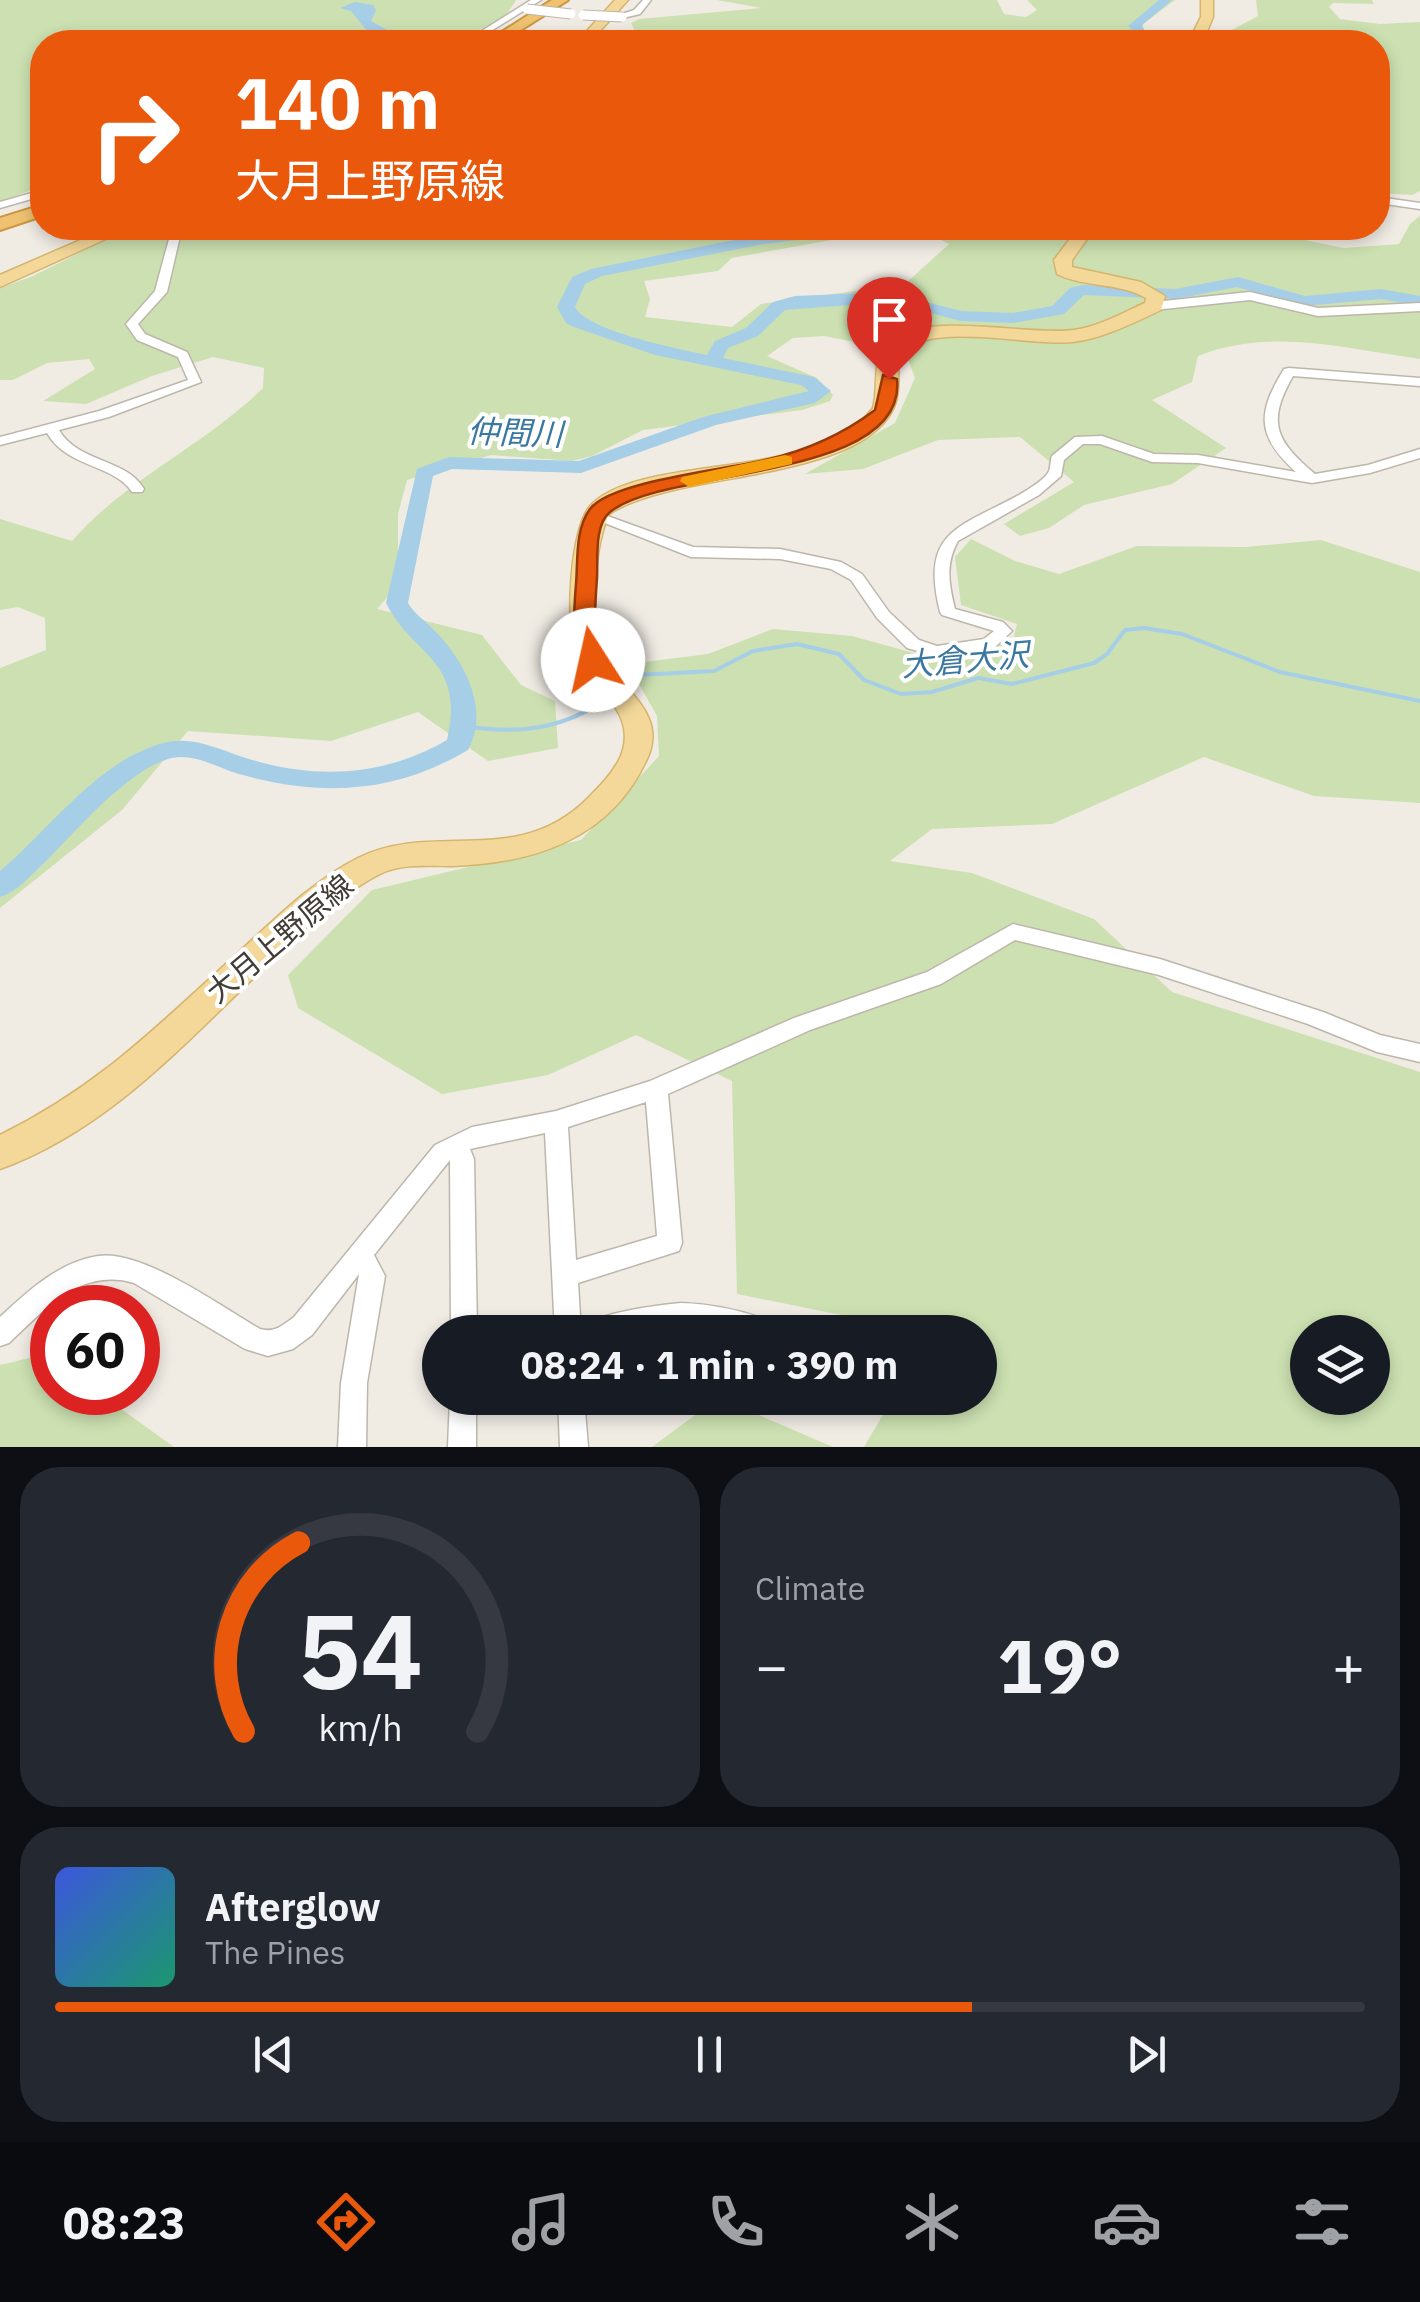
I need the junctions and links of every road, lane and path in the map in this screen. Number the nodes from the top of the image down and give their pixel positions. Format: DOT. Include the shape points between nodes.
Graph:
graph roads {
  1 [pos="537,0"];
  2 [pos="561,0"];
  3 [pos="622,0"];
  4 [pos="647,0"];
  5 [pos="1207,0"];
  6 [pos="525,8"];
  7 [pos="577,9"];
  8 [pos="488,30"];
  9 [pos="512,30"];
  10 [pos="534,30"];
  11 [pos="594,30"];
  12 [pos="1201,30"];
  13 [pos="30,196"];
  14 [pos="1390,202"];
  15 [pos="0,205"];
  16 [pos="30,206"];
  17 [pos="1420,206"];
  18 [pos="30,214"];
  19 [pos="0,216"];
  20 [pos="0,224"];
  21 [pos="94,240"];
  22 [pos="173,240"];
  23 [pos="1077,240"];
  24 [pos="0,282"];
  25 [pos="1155,302"];
  26 [pos="1420,307"];
  27 [pos="1420,382"];
  28 [pos="52,430"];
  29 [pos="0,441"];
  30 [pos="1420,454"];
  31 [pos="1312,478"];
  32 [pos="137,489"];
  33 [pos="594,516"];
  34 [pos="1420,1054"];
  35 [pos="656,1089"];
  36 [pos="556,1121"];
  37 [pos="457,1145"];
  38 [pos="0,1153"];
  39 [pos="361,1256"];
  40 [pos="564,1275"];
  41 [pos="464,1315"];
  42 [pos="567,1315"];
  43 [pos="0,1334"];
  44 [pos="463,1415"];
  45 [pos="573,1415"];
  46 [pos="352,1447"];
  47 [pos="462,1447"];
  48 [pos="574,1447"];
  1 -- 6 [label="street"];
  2 -- 9 [label="highway"];
  3 -- 11 [label="main road"];
  4 -- 7 [label="street, bridge" via="622,17"];
  5 -- 12 [label="main road"];
  6 -- 7 [label="street, bridge"];
  6 -- 8 [label="street"];
  7 -- 10 [label="highway"];
  13 -- 15 [label="street"];
  14 -- 17 [label="street"];
  16 -- 19 [label="highway"];
  18 -- 20 [label="highway"];
  21 -- 24 [label="main road"];
  22 -- 28 [label="street" via="161,292 132,324 141,337 183,355 195,382"];
  23 -- 25 [label="main road" via="1063,270 1142,288"];
  25 -- 26 [label="street" via="1250,296 1318,312"];
  25 -- 33 [label="main road" via="1079,335 907,339 887,355 887,406 858,432 773,464 634,492"];
  27 -- 31 [label="street" via="1289,372 1272,398 1272,435 1278,450"];
  28 -- 29 [label="street"];
  28 -- 32 [label="street" via="67,448 131,479"];
  30 -- 31 [label="street"];
  31 -- 33 [label="street" via="1212,460 1152,458 1102,440 1080,440 1056,458 1056,473 1034,492 952,538 939,578 948,612 1004,631 989,643 936,651 913,644 858,578 836,565 780,554 690,552"];
  33 -- 38 [label="main road, 大月上野原線" via="585,642 641,729 636,756 586,820 521,850 373,864 304,913 120,1082"];
  34 -- 35 [label="street" via="1160,967 1013,932 934,978 802,1024"];
  35 -- 36 [label="street"];
  35 -- 40 [label="street" via="670,1243"];
  36 -- 37 [label="street"];
  36 -- 40 [label="street"];
  37 -- 39 [label="street" via="428,1166"];
  37 -- 41 [label="street"];
  39 -- 43 [label="street" via="302,1326 268,1344 123,1265 96,1266 63,1279"];
  39 -- 46 [label="street" via="373,1276 354,1383"];
  40 -- 42 [label="street"];
  44 -- 47 [label="street"];
  45 -- 48 [label="street"];
}
